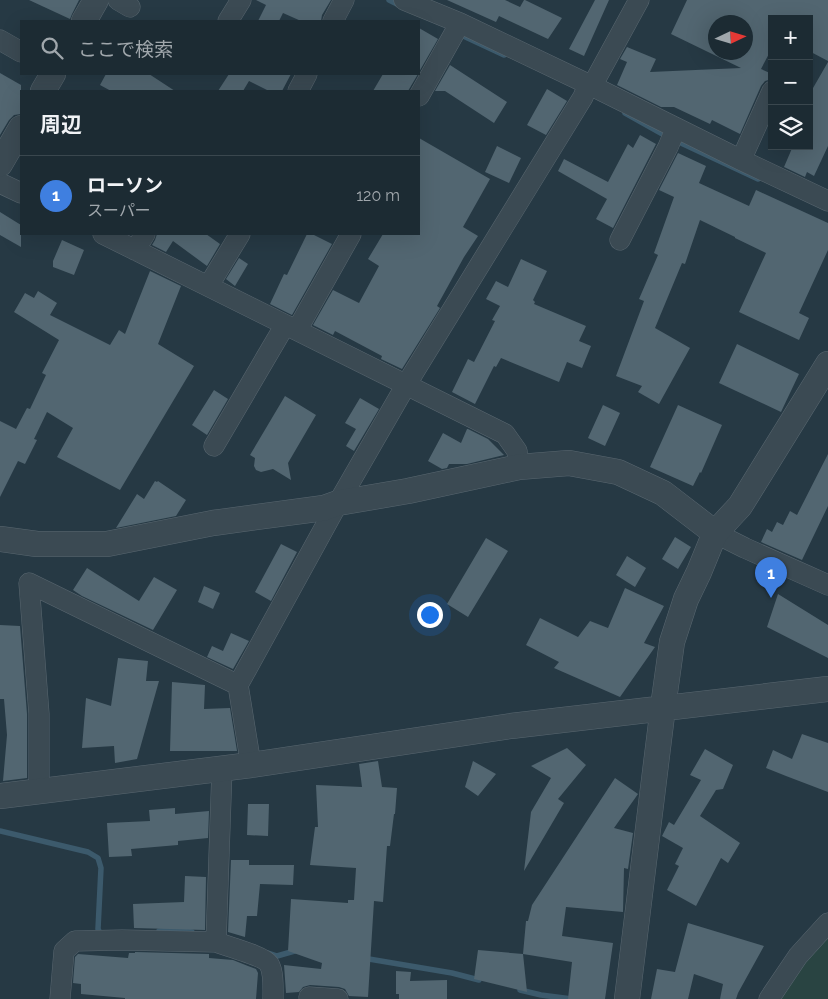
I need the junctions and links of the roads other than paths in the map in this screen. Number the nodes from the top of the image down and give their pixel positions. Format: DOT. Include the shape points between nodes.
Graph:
graph roads {
  1 [pos="96,0"];
  2 [pos="241,0"];
  3 [pos="344,0"];
  4 [pos="404,0"];
  5 [pos="639,0"];
  6 [pos="85,20"];
  7 [pos="229,20"];
  8 [pos="334,20"];
  9 [pos="459,24"];
  10 [pos="0,40"];
  11 [pos="20,51"];
  12 [pos="52,75"];
  13 [pos="306,75"];
  14 [pos="587,89"];
  15 [pos="44,90"];
  16 [pos="299,90"];
  17 [pos="420,94"];
  18 [pos="768,100"];
  19 [pos="20,130"];
  20 [pos="672,136"];
  21 [pos="742,160"];
  22 [pos="0,164"];
  23 [pos="0,183"];
  24 [pos="20,193"];
  25 [pos="828,200"];
  26 [pos="108,235"];
  27 [pos="239,235"];
  28 [pos="350,235"];
  29 [pos="620,240"];
  30 [pos="140,242"];
  31 [pos="209,285"];
  32 [pos="291,328"];
  33 [pos="828,364"];
  34 [pos="406,384"];
  35 [pos="214,446"];
  36 [pos="519,467"];
  37 [pos="338,503"];
  38 [pos="715,532"];
  39 [pos="0,539"];
  40 [pos="828,586"];
  41 [pos="238,686"];
  42 [pos="828,689"];
  43 [pos="663,707"];
  44 [pos="251,765"];
  45 [pos="222,769"];
  46 [pos="39,791"];
  47 [pos="0,796"];
  48 [pos="828,923"];
  49 [pos="216,937"];
  50 [pos="309,998"];
  51 [pos="60,999"];
  52 [pos="273,999"];
  53 [pos="338,999"];
  54 [pos="627,999"];
  55 [pos="769,999"];
  1 -- 6 [label="street"];
  2 -- 7 [label="street"];
  3 -- 8 [label="street"];
  4 -- 9 [label="street"];
  5 -- 14 [label="street"];
  9 -- 14 [label="street"];
  9 -- 17 [label="street"];
  10 -- 11 [label="street"];
  12 -- 15 [label="street"];
  13 -- 16 [label="street"];
  14 -- 20 [label="street"];
  14 -- 34 [label="street"];
  18 -- 21 [label="street"];
  19 -- 22 [label="street"];
  20 -- 21 [label="street"];
  20 -- 29 [label="street"];
  21 -- 25 [label="street"];
  23 -- 24 [label="street"];
  26 -- 30 [label="street"];
  27 -- 31 [label="street"];
  28 -- 32 [label="street"];
  30 -- 31 [label="street"];
  31 -- 32 [label="street"];
  32 -- 34 [label="street"];
  32 -- 35 [label="street"];
  33 -- 38 [label="street" via="740,506"];
  34 -- 36 [label="street" via="505,434 517,451"];
  34 -- 37 [label="street"];
  36 -- 37 [label="street"];
  36 -- 38 [label="street" via="569,463 618,472 663,492"];
  37 -- 39 [label="street" via="107,544 37,544"];
  37 -- 41 [label="street"];
  38 -- 40 [label="street"];
  38 -- 43 [label="street" via="686,598 672,642"];
  41 -- 44 [label="street"];
  41 -- 46 [label="street" via="29,583 39,714"];
  42 -- 43 [label="street"];
  43 -- 44 [label="street" via="510,726"];
  43 -- 54 [label="street"];
  44 -- 45 [label="street"];
  45 -- 46 [label="street"];
  45 -- 49 [label="street"];
  46 -- 47 [label="street"];
  48 -- 55 [label="street" via="798,956"];
  49 -- 51 [label="street" via="75,941 64,951"];
  49 -- 52 [label="street" via="269,964"];
  50 -- 53 [label="street"];
}
